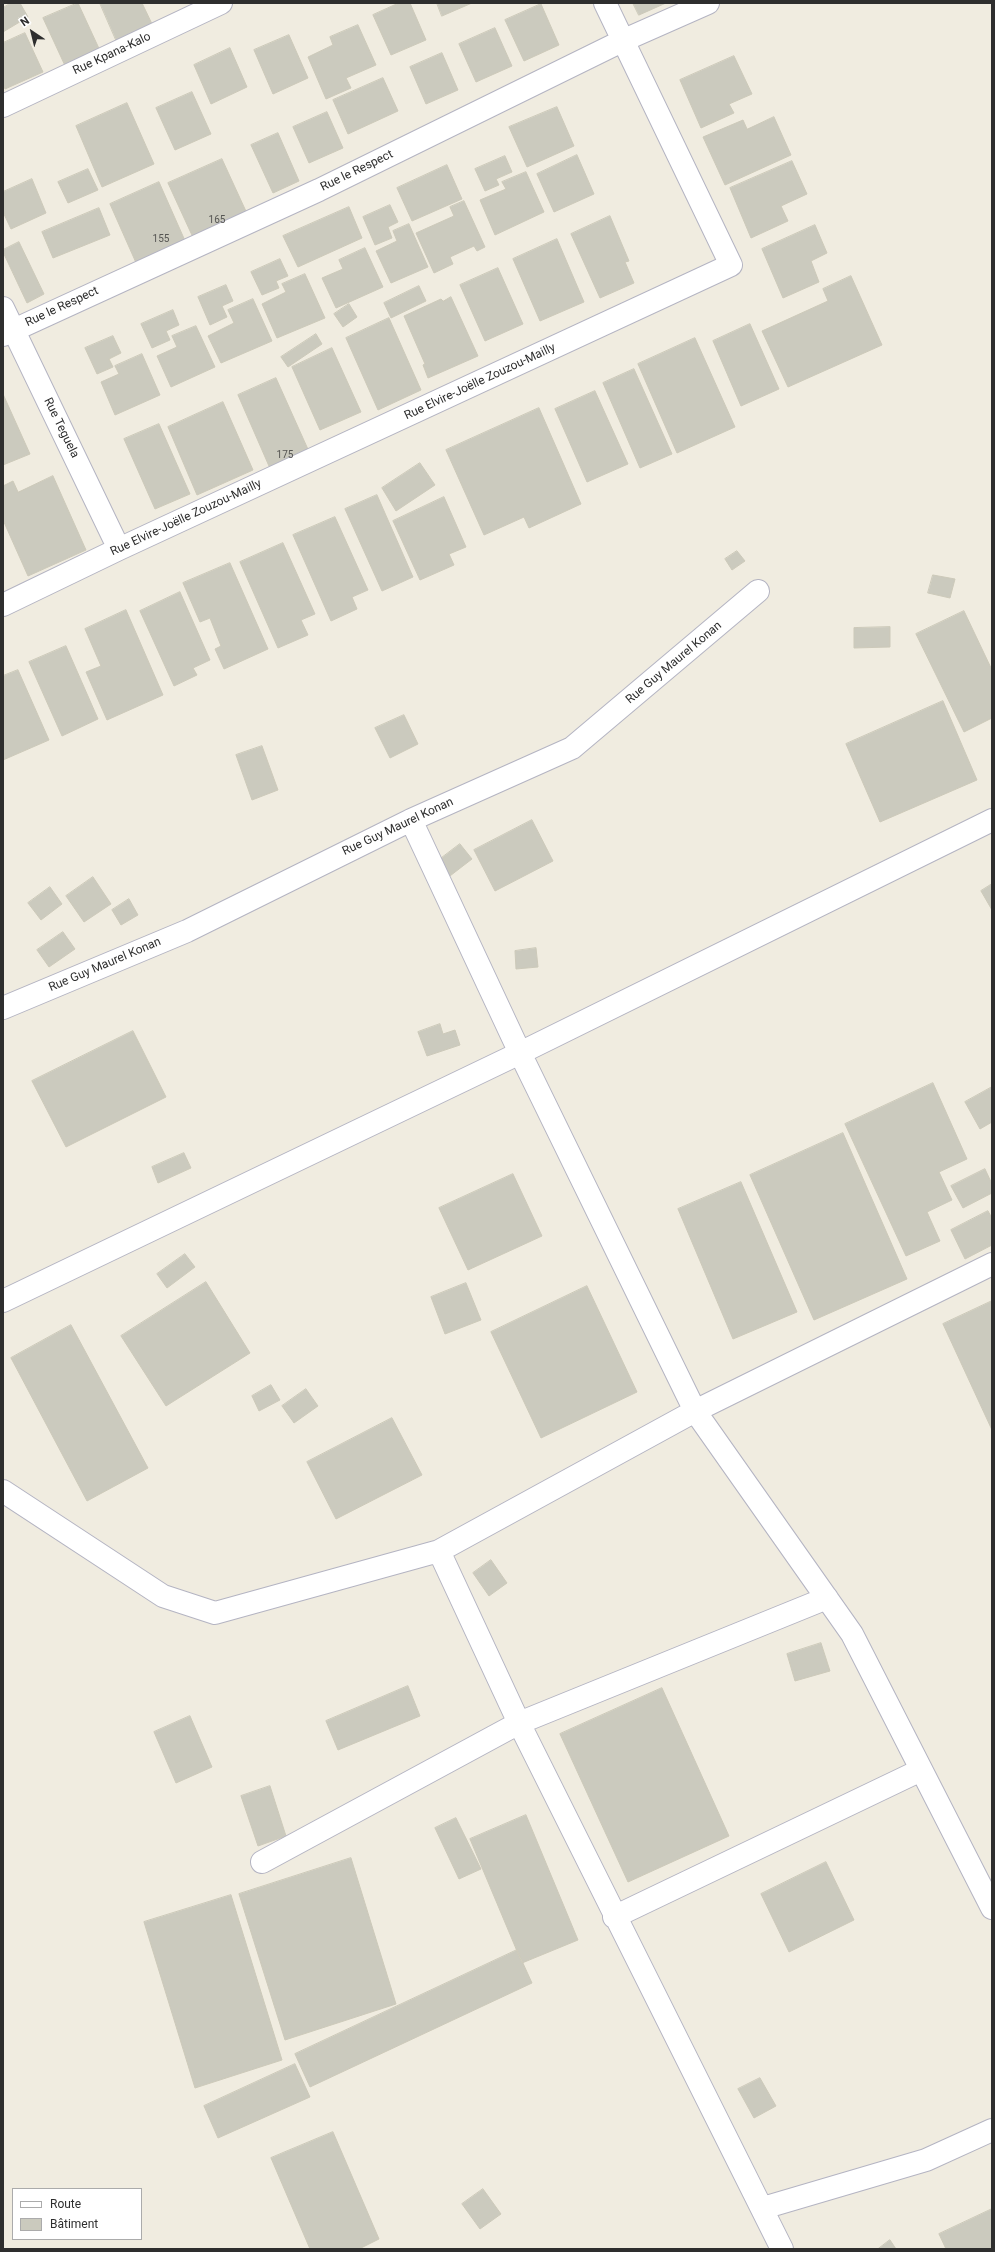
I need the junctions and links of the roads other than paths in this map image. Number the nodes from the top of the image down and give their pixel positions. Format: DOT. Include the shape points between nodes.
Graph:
graph roads {
  1 [pos="221,3"];
  2 [pos="605,3"];
  3 [pos="708,3"];
  4 [pos="622,41"];
  5 [pos="3,106"];
  6 [pos="3,308"];
  7 [pos="8,332"];
  8 [pos="119,549"];
  9 [pos="758,591"];
  10 [pos="3,605"];
  11 [pos="411,820"];
  12 [pos="992,820"];
  13 [pos="3,1008"];
  14 [pos="520,1053"];
  15 [pos="992,1264"];
  16 [pos="3,1301"];
  17 [pos="695,1411"];
  18 [pos="3,1491"];
  19 [pos="439,1551"];
  20 [pos="827,1598"];
  21 [pos="519,1724"];
  22 [pos="921,1770"];
  23 [pos="262,1862"];
  24 [pos="992,1908"];
  25 [pos="614,1917"];
  26 [pos="992,2130"];
  27 [pos="763,2208"];
  28 [pos="782,2249"];
  1 -- 5 [label="street, Rue Kpana-Kalo"];
  2 -- 4 [label="street"];
  3 -- 4 [label="street, Rue le Respect"];
  4 -- 7 [label="street, Rue le Respect" via="319,190"];
  4 -- 8 [label="street, Rue Elvire-Joëlle Zouzou-Mailly" via="731,265"];
  6 -- 7 [label="street, Rue Teguela"];
  7 -- 8 [label="street, Rue Teguela"];
  8 -- 10 [label="street, Rue Elvire-Joëlle Zouzou-Mailly"];
  9 -- 11 [label="street, Rue Guy Maurel Konan" via="572,748"];
  11 -- 13 [label="street, Rue Guy Maurel Konan" via="187,931"];
  11 -- 14 [label="street"];
  12 -- 14 [label="street"];
  14 -- 16 [label="street"];
  14 -- 17 [label="street"];
  15 -- 17 [label="street"];
  17 -- 19 [label="street"];
  17 -- 20 [label="street"];
  18 -- 19 [label="street" via="163,1596 215,1613"];
  19 -- 21 [label="street"];
  20 -- 21 [label="street"];
  20 -- 22 [label="street" via="852,1634"];
  21 -- 23 [label="street"];
  21 -- 25 [label="street"];
  22 -- 24 [label="street"];
  22 -- 25 [label="street"];
  25 -- 27 [label="street"];
  26 -- 27 [label="street" via="926,2160"];
  27 -- 28 [label="street"];
}
